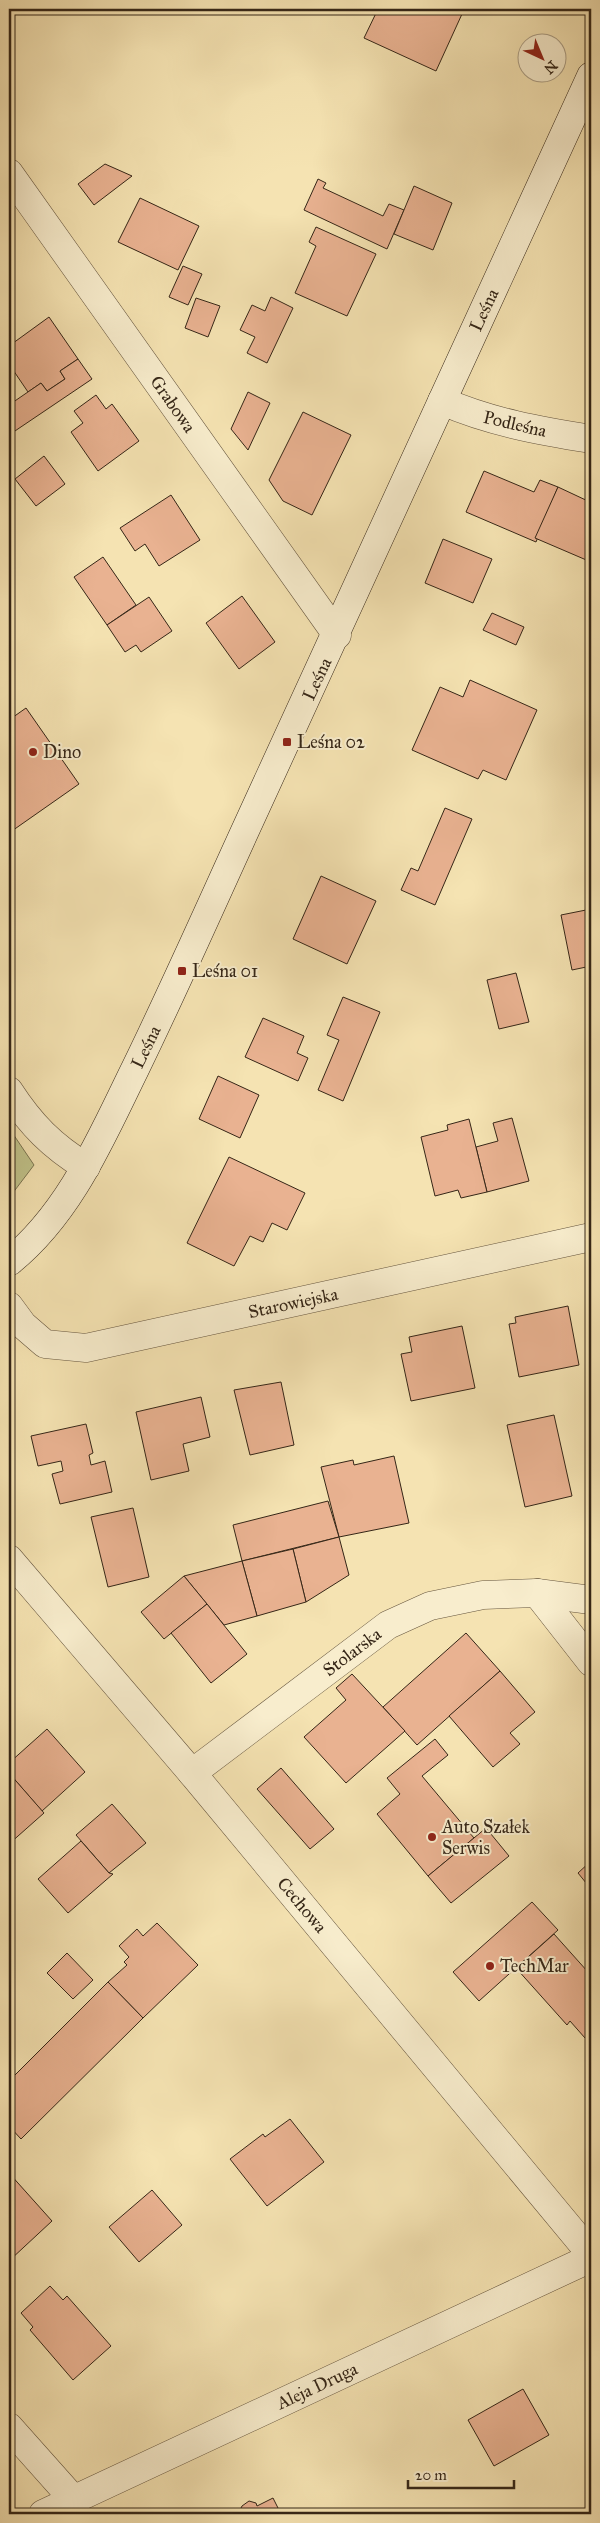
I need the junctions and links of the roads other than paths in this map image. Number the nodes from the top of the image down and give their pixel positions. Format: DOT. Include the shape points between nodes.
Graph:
graph roads {
  1 [pos="591,76"];
  2 [pos="9,172"];
  3 [pos="442,401"];
  4 [pos="591,439"];
  5 [pos="337,635"];
  6 [pos="9,1092"];
  7 [pos="86,1167"];
  8 [pos="591,1237"];
  9 [pos="9,1262"];
  10 [pos="9,1306"];
  11 [pos="9,1559"];
  12 [pos="538,1593"];
  13 [pos="591,1600"];
  14 [pos="591,1662"];
  15 [pos="192,1773"];
  16 [pos="591,2254"];
  17 [pos="591,2258"];
  18 [pos="9,2427"];
  19 [pos="74,2500"];
  20 [pos="44,2514"];
  1 -- 3 [label="street, Leśna"];
  2 -- 5 [label="street, Grabowa"];
  3 -- 4 [label="street, Podleśna" via="469,413 524,428"];
  3 -- 5 [label="street, Leśna"];
  5 -- 7 [label="street, Leśna" via="152,1036"];
  6 -- 7 [label="street" via="49,1142"];
  7 -- 9 [label="street, Leśna" via="31,1244"];
  8 -- 10 [label="street, Starowiejska" via="86,1348 45,1344 23,1325"];
  11 -- 15 [label="street, Cechowa"];
  12 -- 13 [label="street, Stolarska"];
  12 -- 14 [label="street"];
  12 -- 15 [label="street, Stolarska" via="483,1594 438,1604 388,1625"];
  15 -- 16 [label="street, Cechowa"];
  17 -- 19 [label="street, Aleja Druga"];
  18 -- 19 [label="street"];
  19 -- 20 [label="street, Aleja Druga"];
}
